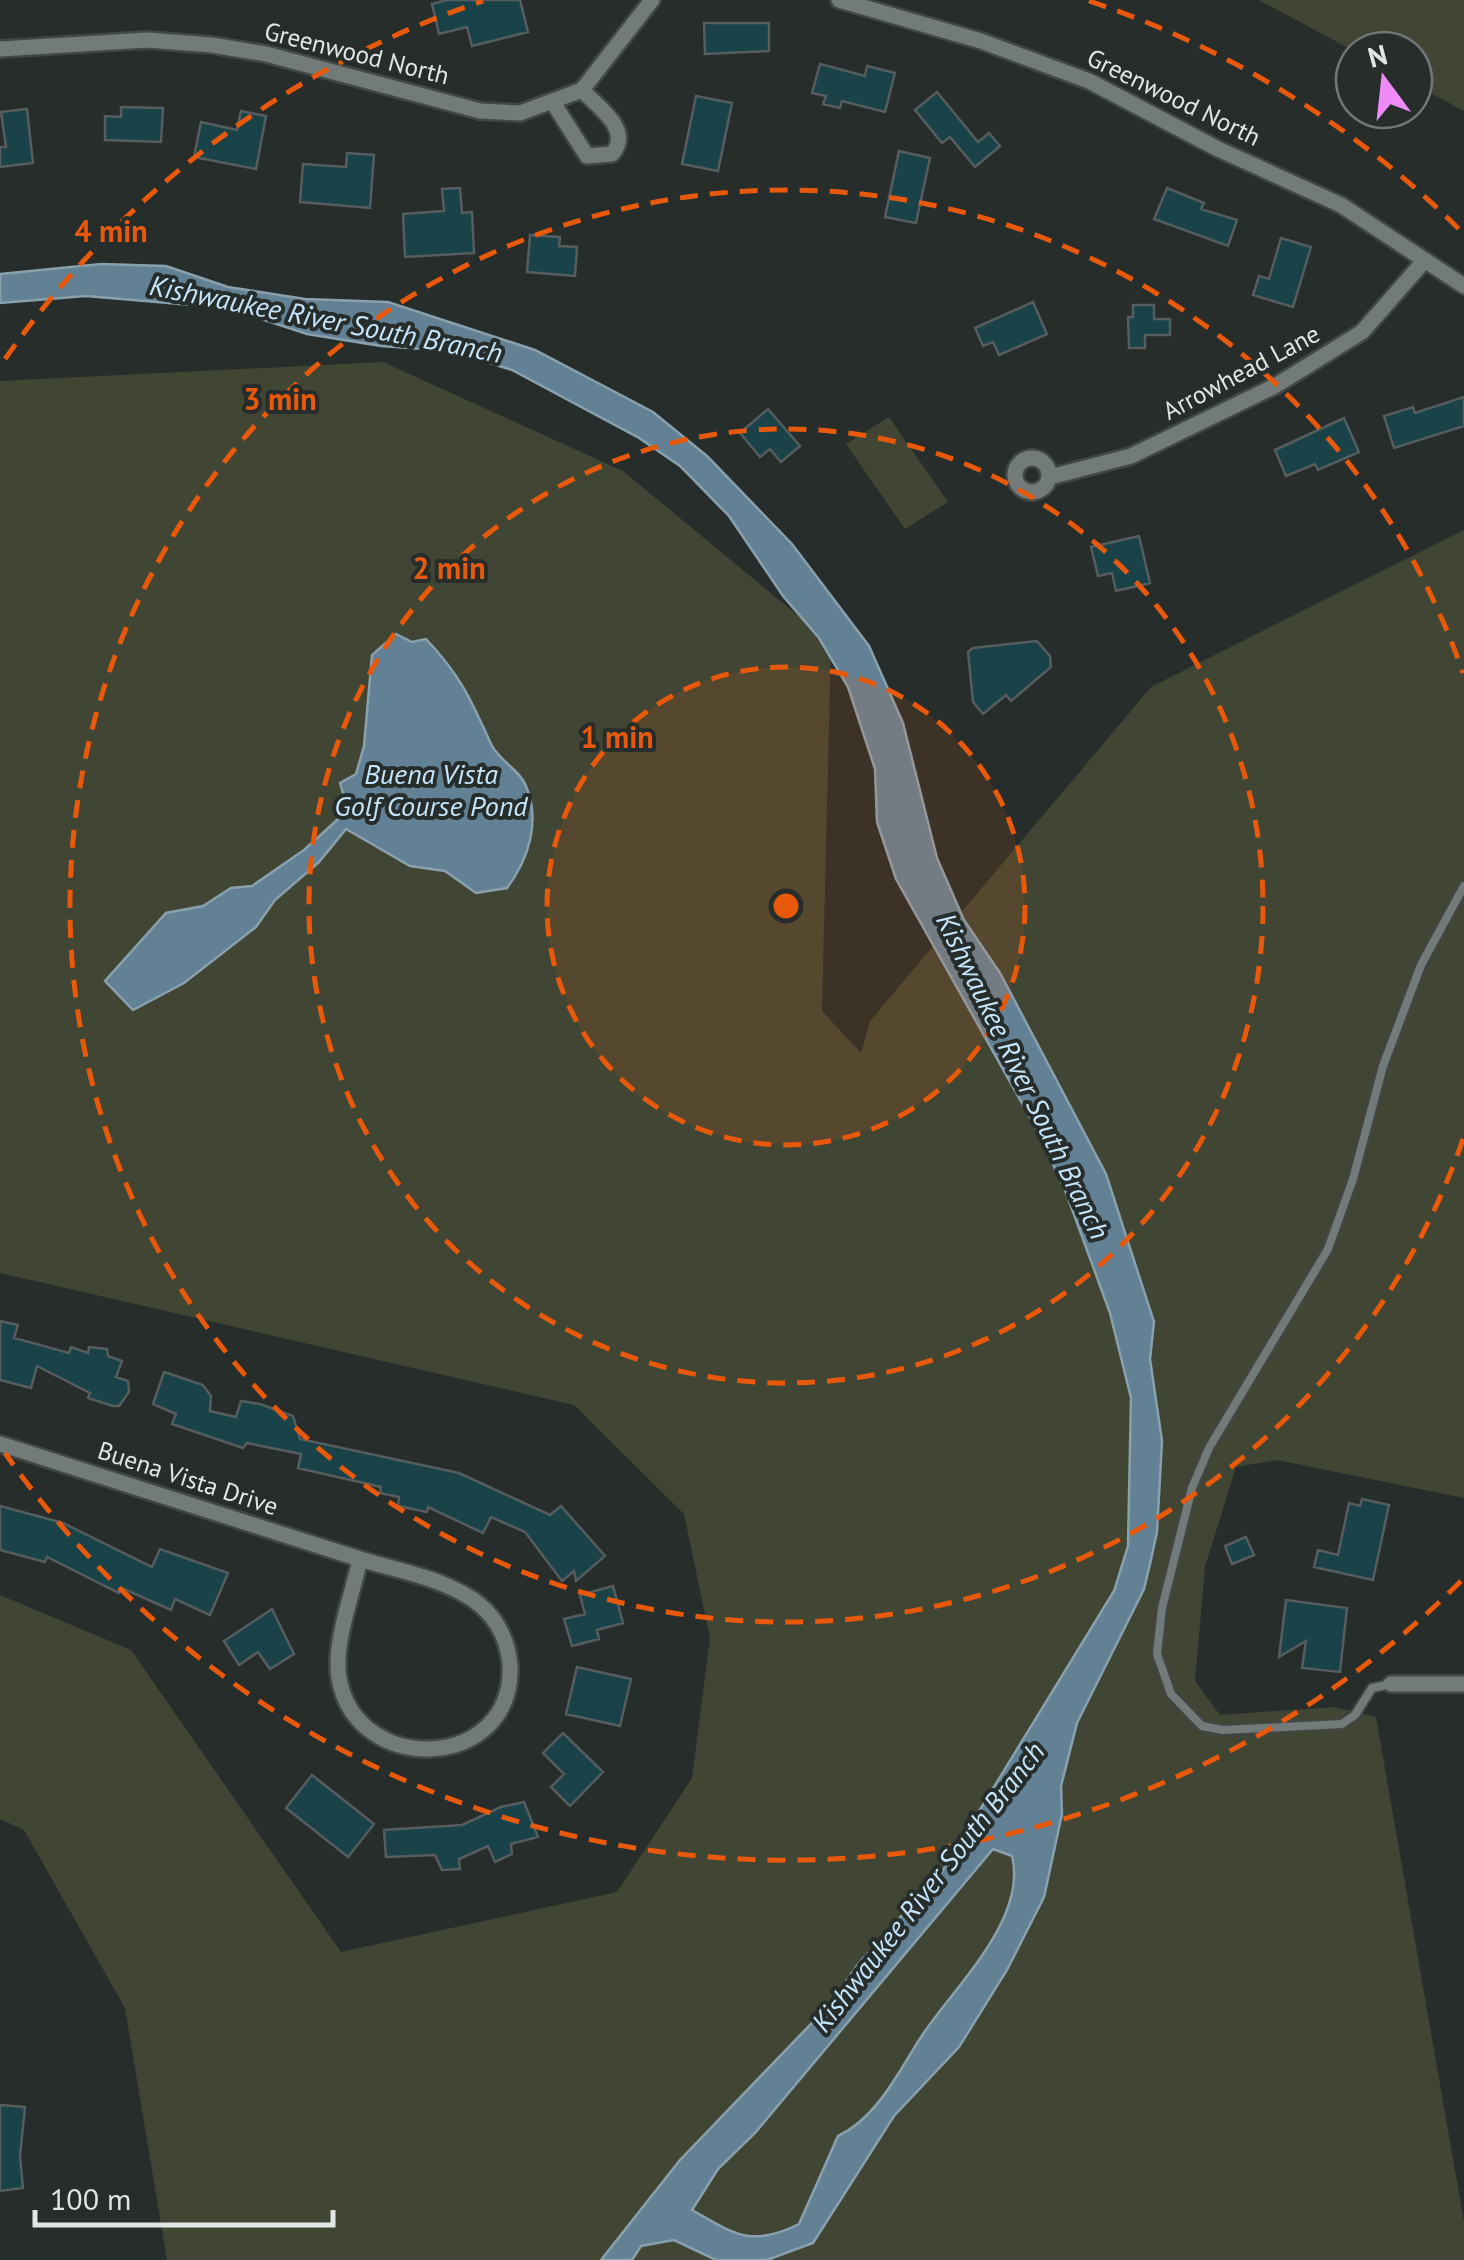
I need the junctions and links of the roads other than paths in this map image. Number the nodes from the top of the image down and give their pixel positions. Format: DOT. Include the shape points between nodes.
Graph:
graph roads {
  1 [pos="652,0"];
  2 [pos="839,0"];
  3 [pos="0,49"];
  4 [pos="582,90"];
  5 [pos="554,104"];
  6 [pos="1424,260"];
  7 [pos="1464,286"];
  8 [pos="1050,476"];
  9 [pos="1464,886"];
  10 [pos="0,1444"];
  11 [pos="360,1558"];
  12 [pos="1391,1684"];
  13 [pos="1464,1684"];
  1 -- 4 [label="street, Greenwood North"];
  2 -- 6 [label="street, Greenwood North" via="1090,81 1341,204"];
  3 -- 5 [label="street, Greenwood North" via="147,40 212,45 480,111 520,114"];
  4 -- 5 [label="street, Greenwood North"];
  4 -- 5 [label="street" via="619,132 612,154 587,156"];
  6 -- 7 [label="street, Greenwood North"];
  6 -- 8 [label="street, Arrowhead Lane" via="1362,332 1316,362 1131,456"];
  9 -- 12 [label="lane" via="1421,965 1328,1250 1208,1448 1192,1488 1157,1654 1171,1694 1188,1716 1223,1730 1342,1724 1372,1688"];
  10 -- 11 [label="street, Buena Vista Drive"];
  11 -- 11 [label="street, Buena Vista Drive" via="454,1590 495,1621 509,1653 508,1688 493,1719 470,1740 416,1751 380,1738 353,1713 337,1660"];
  12 -- 13 [label="street"];
}
